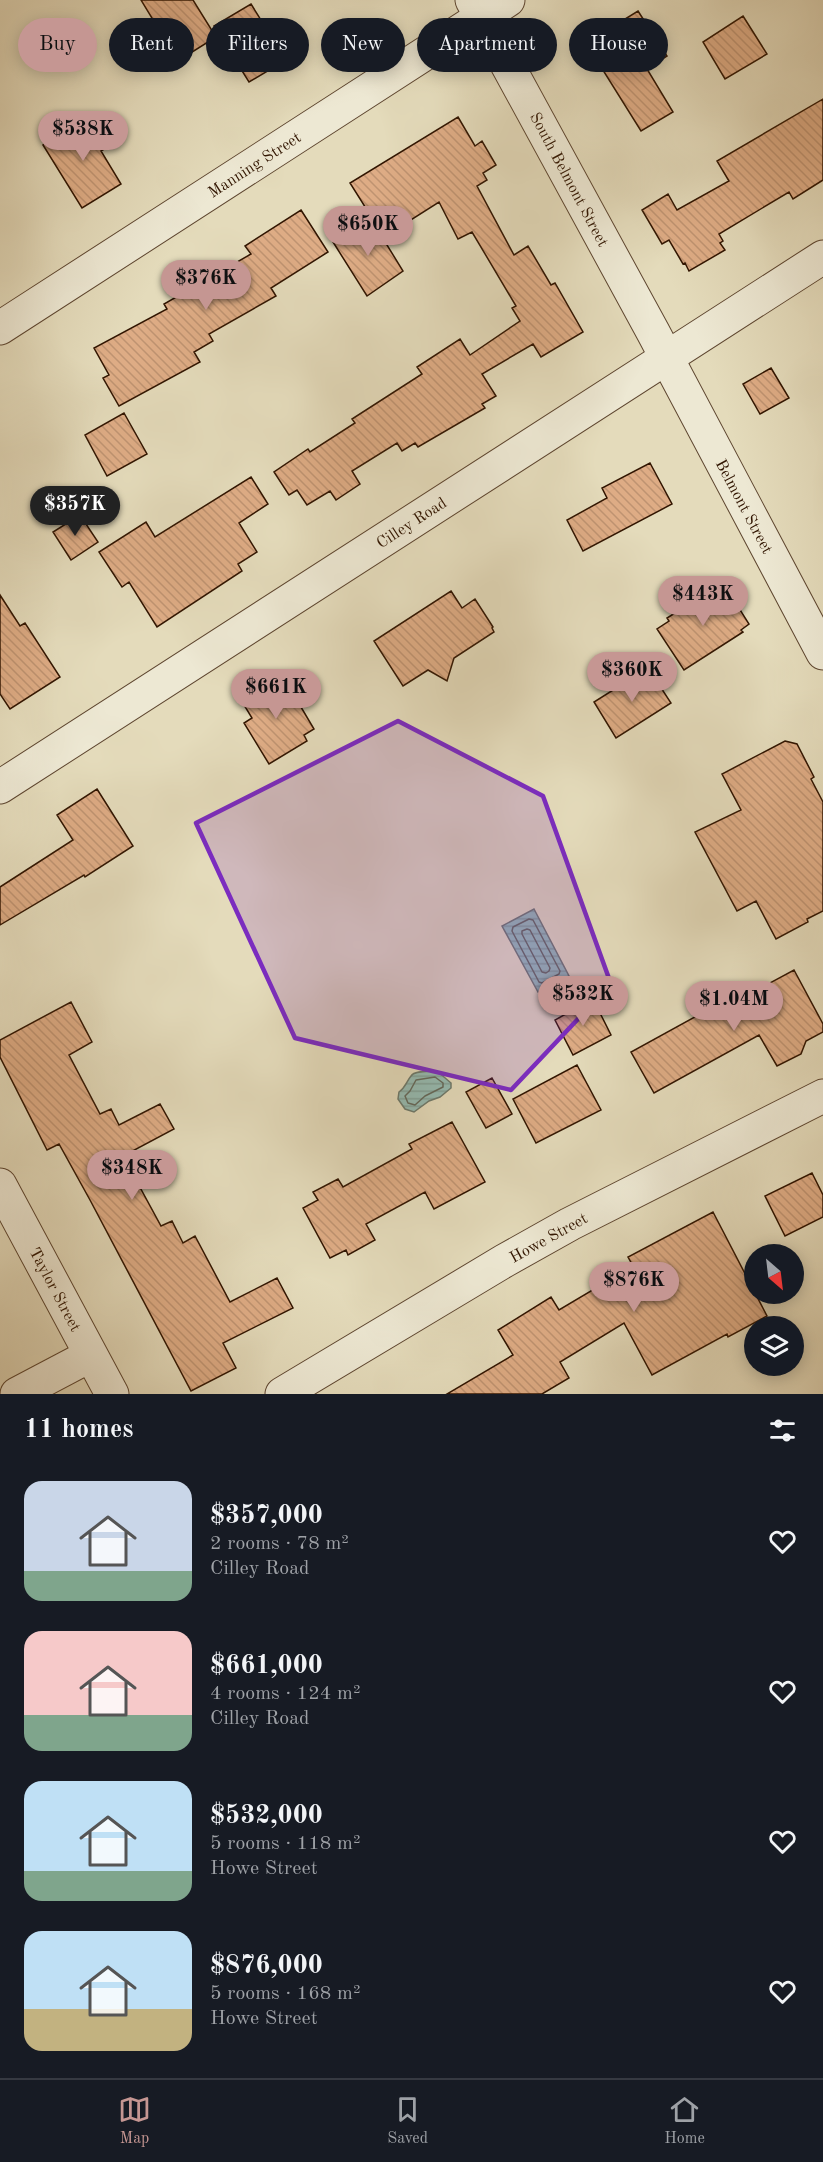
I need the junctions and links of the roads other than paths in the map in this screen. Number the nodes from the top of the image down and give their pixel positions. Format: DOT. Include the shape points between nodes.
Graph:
graph roads {
  1 [pos="488,6"];
  2 [pos="823,257"];
  3 [pos="0,328"];
  4 [pos="667,358"];
  5 [pos="823,653"];
  6 [pos="0,788"];
  7 [pos="823,1096"];
  8 [pos="0,1185"];
  9 [pos="91,1355"];
  10 [pos="17,1394"];
  11 [pos="112,1394"];
  12 [pos="282,1394"];
  1 -- 3 [label="street, Manning Street"];
  1 -- 4 [label="street, South Belmont Street"];
  2 -- 4 [label="street, Cilley Road"];
  4 -- 5 [label="street, Belmont Street"];
  4 -- 6 [label="street, Cilley Road"];
  7 -- 12 [label="street, Howe Street" via="570,1224"];
  8 -- 9 [label="street, Taylor Street"];
  9 -- 10 [label="street"];
  9 -- 11 [label="street, Taylor Street"];
}
